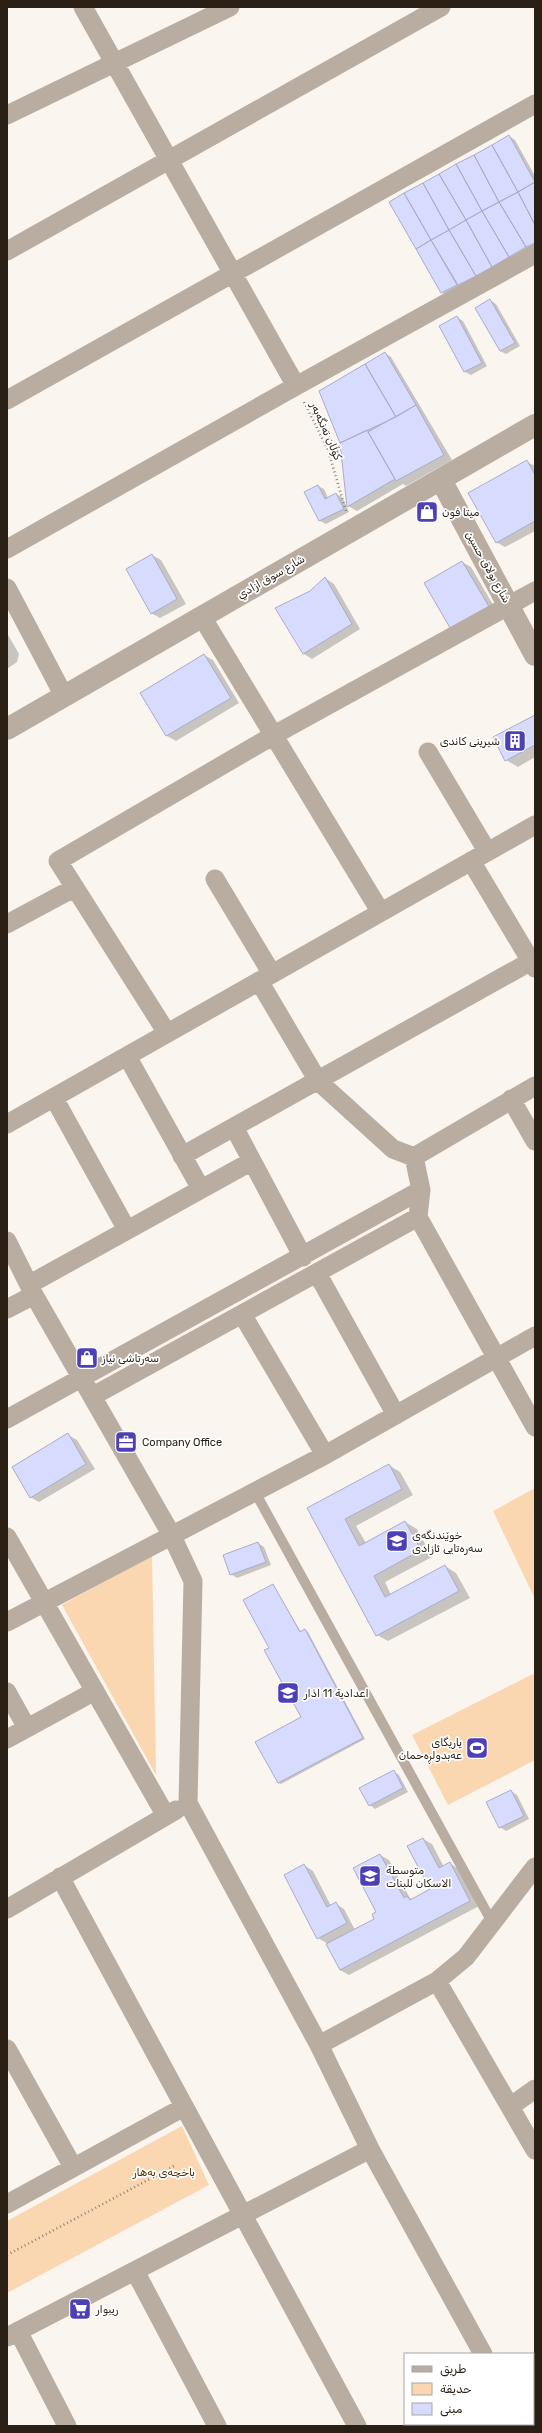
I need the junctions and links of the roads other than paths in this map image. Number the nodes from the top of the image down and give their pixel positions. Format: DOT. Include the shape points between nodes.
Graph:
graph roads {
  1 [pos="83,7"];
  2 [pos="230,7"];
  3 [pos="441,7"];
  4 [pos="114,63"];
  5 [pos="535,104"];
  6 [pos="7,115"];
  7 [pos="169,160"];
  8 [pos="7,251"];
  9 [pos="535,254"];
  10 [pos="233,275"];
  11 [pos="296,386"];
  12 [pos="7,400"];
  13 [pos="535,425"];
  14 [pos="440,480"];
  15 [pos="7,550"];
  16 [pos="7,588"];
  17 [pos="535,591"];
  18 [pos="509,605"];
  19 [pos="202,617"];
  20 [pos="535,655"];
  21 [pos="64,696"];
  22 [pos="7,729"];
  23 [pos="274,735"];
  24 [pos="428,752"];
  25 [pos="535,825"];
  26 [pos="487,851"];
  27 [pos="471,861"];
  28 [pos="215,879"];
  29 [pos="74,888"];
  30 [pos="380,911"];
  31 [pos="7,924"];
  32 [pos="534,962"];
  33 [pos="266,978"];
  34 [pos="167,1033"];
  35 [pos="127,1056"];
  36 [pos="318,1081"];
  37 [pos="535,1086"];
  38 [pos="54,1098"];
  39 [pos="511,1099"];
  40 [pos="7,1124"];
  41 [pos="234,1127"];
  42 [pos="535,1140"];
  43 [pos="182,1156"];
  44 [pos="414,1157"];
  45 [pos="252,1161"];
  46 [pos="201,1189"];
  47 [pos="421,1190"];
  48 [pos="418,1217"];
  49 [pos="127,1230"];
  50 [pos="7,1241"];
  51 [pos="303,1257"];
  52 [pos="317,1273"];
  53 [pos="32,1290"];
  54 [pos="7,1309"];
  55 [pos="242,1314"];
  56 [pos="535,1336"];
  57 [pos="497,1358"];
  58 [pos="83,1377"];
  59 [pos="93,1396"];
  60 [pos="396,1415"];
  61 [pos="7,1419"];
  62 [pos="535,1427"];
  63 [pos="325,1454"];
  64 [pos="255,1492"];
  65 [pos="171,1534"];
  66 [pos="7,1536"];
  67 [pos="44,1602"];
  68 [pos="7,1622"];
  69 [pos="7,1692"];
  70 [pos="95,1692"];
  71 [pos="27,1728"];
  72 [pos="7,1739"];
  73 [pos="188,1803"];
  74 [pos="166,1816"];
  75 [pos="535,1867"];
  76 [pos="60,1877"];
  77 [pos="7,1909"];
  78 [pos="492,1922"];
  79 [pos="437,1981"];
  80 [pos="319,2045"];
  81 [pos="7,2049"];
  82 [pos="535,2090"];
  83 [pos="511,2106"];
  84 [pos="184,2107"];
  85 [pos="370,2149"];
  86 [pos="535,2150"];
  87 [pos="73,2167"];
  88 [pos="7,2204"];
  89 [pos="242,2215"];
  90 [pos="135,2271"];
  91 [pos="13,2334"];
  92 [pos="482,2353"];
  93 [pos="67,2426"];
  94 [pos="217,2426"];
  95 [pos="357,2426"];
  1 -- 4 [label="street"];
  2 -- 4 [label="street"];
  3 -- 7 [label="street"];
  4 -- 6 [label="street"];
  4 -- 7 [label="street"];
  5 -- 10 [label="street"];
  7 -- 8 [label="street"];
  7 -- 10 [label="street"];
  9 -- 11 [label="street"];
  10 -- 11 [label="street"];
  10 -- 12 [label="street"];
  11 -- 15 [label="street"];
  13 -- 14 [label="street, شارع سوق ازادي"];
  14 -- 18 [label="street, شارع بولاق حسين"];
  14 -- 19 [label="street, شارع سوق ازادي"];
  16 -- 21 [label="street"];
  17 -- 18 [label="street"];
  18 -- 20 [label="street, شارع بولاق حسين"];
  18 -- 23 [label="street"];
  19 -- 21 [label="street, شارع سوق ازادي"];
  19 -- 23 [label="street"];
  21 -- 22 [label="street, شارع سوق ازادي"];
  23 -- 29 [label="street" via="58,860"];
  23 -- 30 [label="street"];
  24 -- 26 [label="street"];
  25 -- 26 [label="street"];
  26 -- 27 [label="street"];
  27 -- 30 [label="street"];
  27 -- 32 [label="street"];
  28 -- 33 [label="street"];
  29 -- 31 [label="street"];
  29 -- 34 [label="street"];
  30 -- 33 [label="street"];
  32 -- 36 [label="street"];
  33 -- 34 [label="street"];
  33 -- 36 [label="street"];
  34 -- 35 [label="street"];
  35 -- 38 [label="street"];
  35 -- 43 [label="street"];
  36 -- 41 [label="street"];
  36 -- 44 [label="street" via="393,1149"];
  37 -- 39 [label="street"];
  38 -- 40 [label="street"];
  38 -- 49 [label="street"];
  39 -- 42 [label="street"];
  39 -- 44 [label="street"];
  41 -- 43 [label="street"];
  41 -- 45 [label="street"];
  43 -- 46 [label="street"];
  44 -- 47 [label="street"];
  45 -- 46 [label="street"];
  45 -- 51 [label="street"];
  46 -- 49 [label="street"];
  47 -- 48 [label="street"];
  47 -- 51 [label="street"];
  48 -- 52 [label="street"];
  48 -- 57 [label="street"];
  49 -- 53 [label="street"];
  50 -- 53 [label="street"];
  51 -- 58 [label="street"];
  52 -- 55 [label="street"];
  52 -- 60 [label="street"];
  53 -- 54 [label="street"];
  53 -- 58 [label="street"];
  55 -- 59 [label="street"];
  55 -- 63 [label="street"];
  56 -- 57 [label="street"];
  57 -- 60 [label="street"];
  57 -- 62 [label="street"];
  58 -- 59 [label="street"];
  58 -- 61 [label="street"];
  59 -- 65 [label="street"];
  60 -- 63 [label="street"];
  63 -- 64 [label="street"];
  64 -- 65 [label="street"];
  64 -- 78 [label="lane"];
  65 -- 67 [label="street"];
  65 -- 73 [label="street" via="193,1581"];
  66 -- 67 [label="street"];
  67 -- 68 [label="street"];
  67 -- 70 [label="street"];
  69 -- 71 [label="street"];
  70 -- 71 [label="street"];
  70 -- 74 [label="street"];
  71 -- 72 [label="street"];
  73 -- 74 [label="street"];
  73 -- 80 [label="street"];
  74 -- 76 [label="street"];
  75 -- 78 [label="street"];
  76 -- 77 [label="street"];
  76 -- 84 [label="street"];
  78 -- 79 [label="street" via="466,1957"];
  79 -- 80 [label="street"];
  79 -- 83 [label="street"];
  80 -- 85 [label="street"];
  81 -- 87 [label="street"];
  82 -- 83 [label="street"];
  83 -- 86 [label="street"];
  84 -- 87 [label="street"];
  84 -- 89 [label="street"];
  85 -- 89 [label="street"];
  85 -- 92 [label="street"];
  87 -- 88 [label="street"];
  89 -- 90 [label="street"];
  89 -- 95 [label="street"];
  90 -- 91 [label="street"];
  90 -- 94 [label="street"];
  91 -- 93 [label="street"];
}
